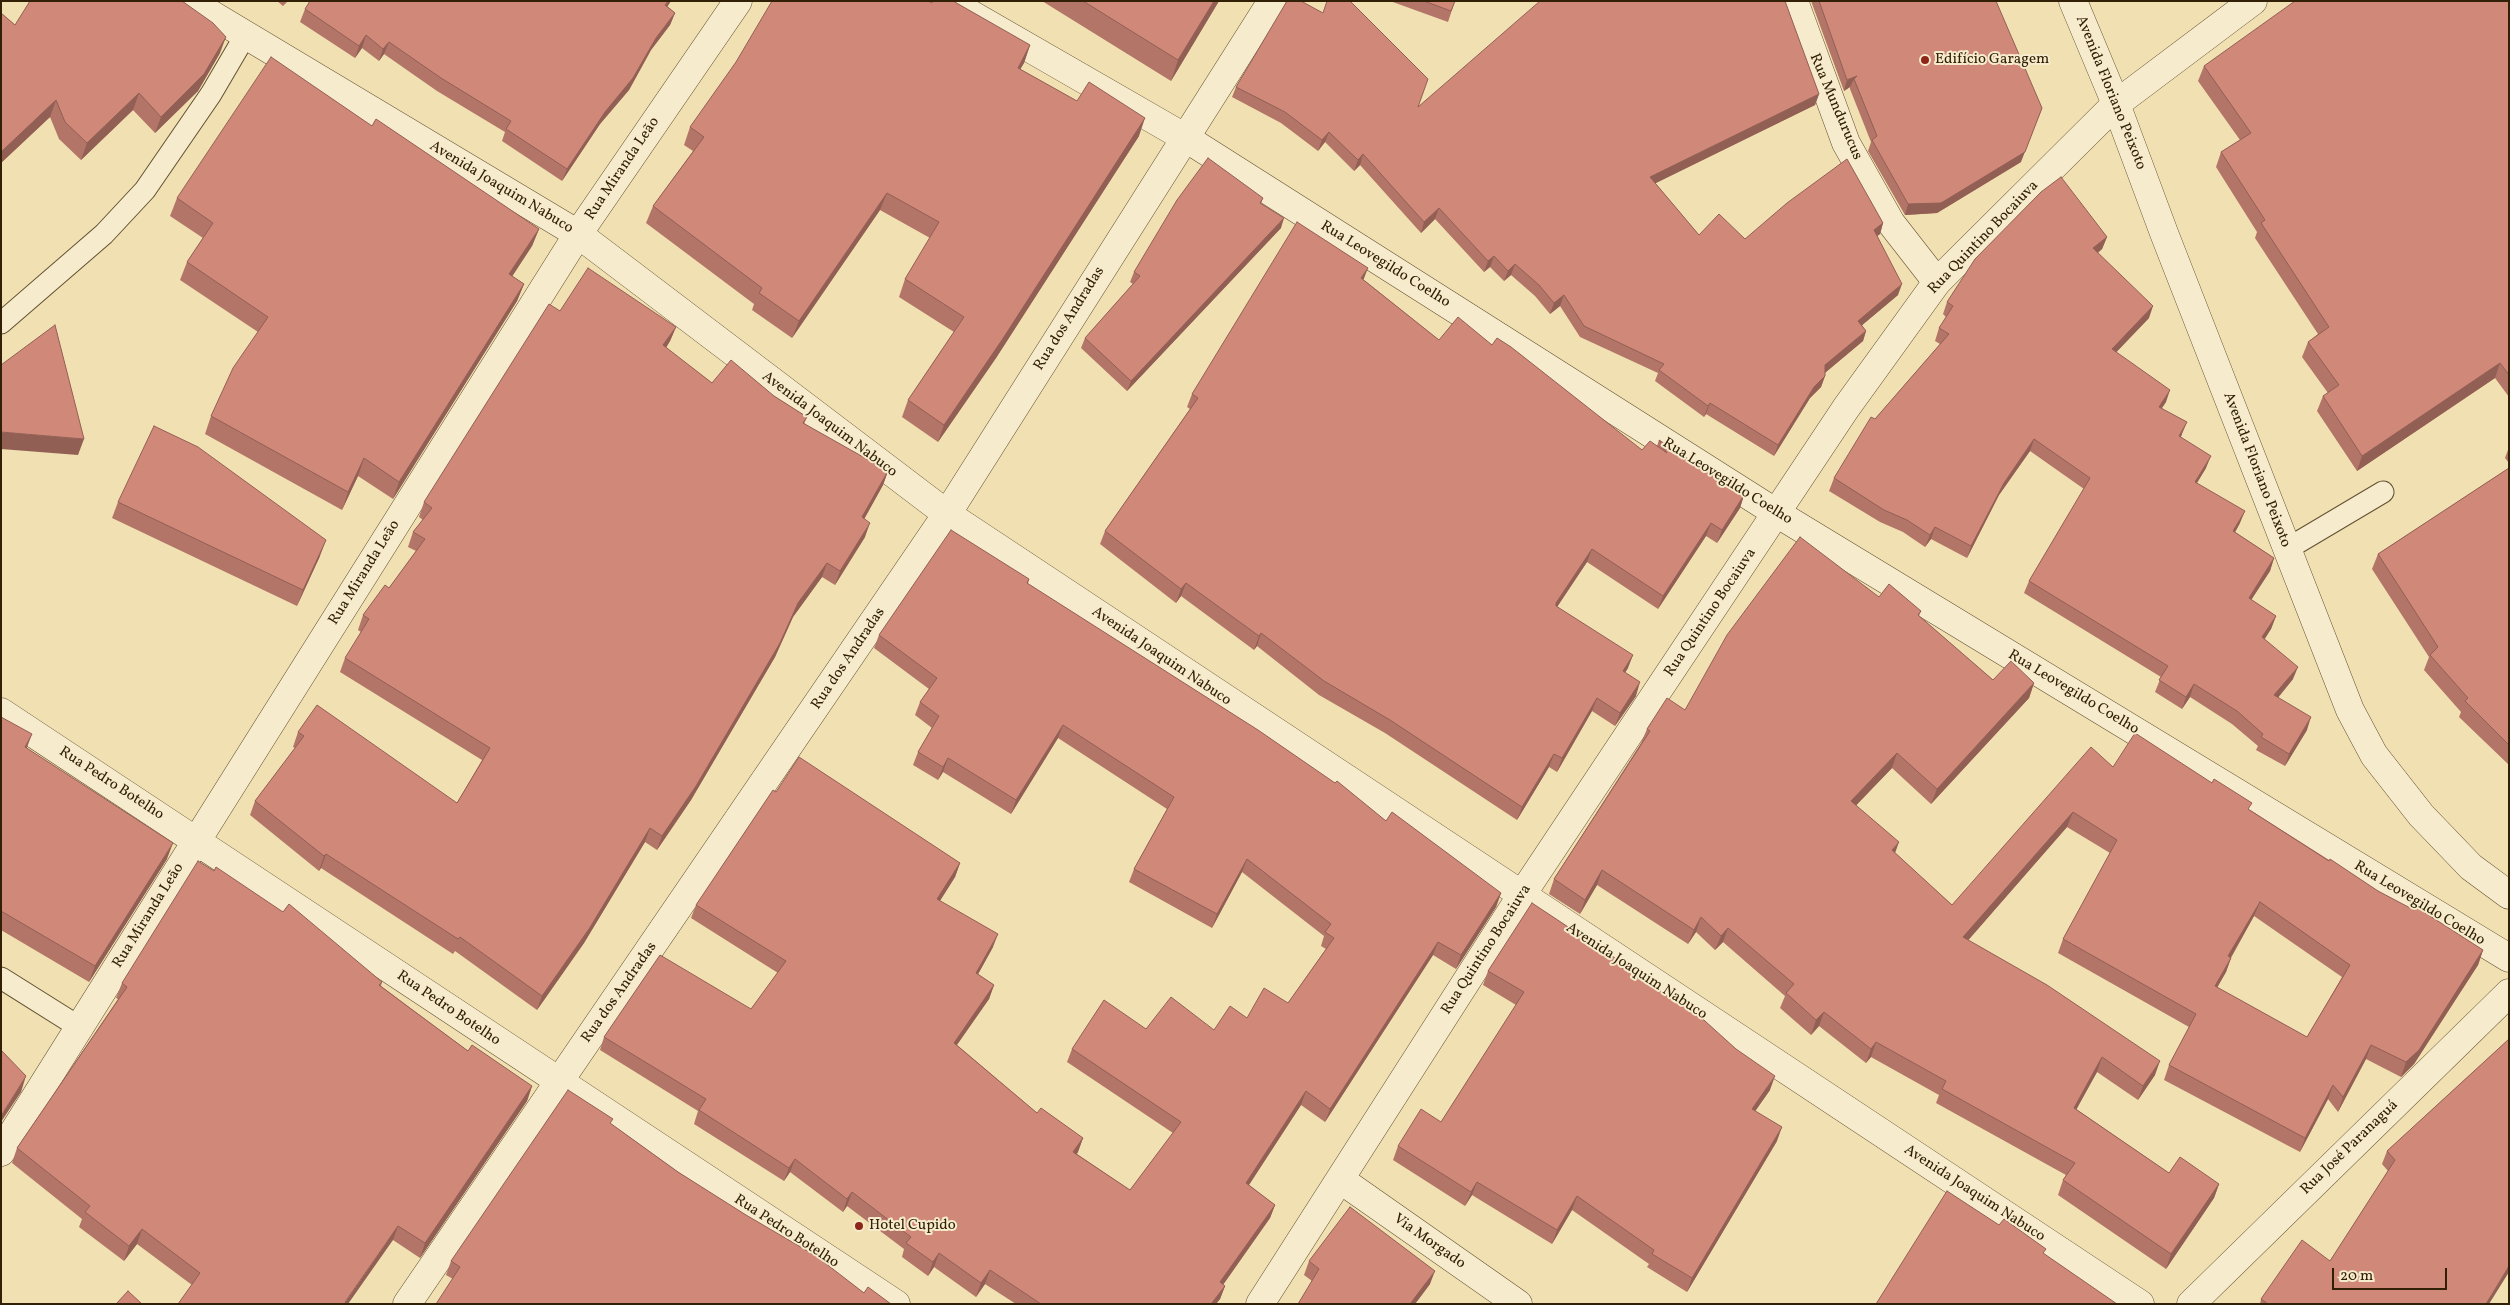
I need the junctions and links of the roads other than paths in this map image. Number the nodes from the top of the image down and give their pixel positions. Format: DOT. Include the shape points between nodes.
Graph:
graph roads {
  1 [pos="189,1"];
  2 [pos="738,1"];
  3 [pos="948,1"];
  4 [pos="1272,1"];
  5 [pos="1794,1"];
  6 [pos="2073,1"];
  7 [pos="2254,1"];
  8 [pos="245,36"];
  9 [pos="2116,104"];
  10 [pos="1184,137"];
  11 [pos="578,234"];
  12 [pos="1937,282"];
  13 [pos="1,323"];
  14 [pos="2383,492"];
  15 [pos="947,514"];
  16 [pos="1778,514"];
  17 [pos="2287,549"];
  18 [pos="1,712"];
  19 [pos="196,840"];
  20 [pos="2509,895"];
  21 [pos="1521,896"];
  22 [pos="2509,958"];
  23 [pos="1,978"];
  24 [pos="2509,993"];
  25 [pos="79,1027"];
  26 [pos="558,1082"];
  27 [pos="1,1152"];
  28 [pos="1341,1180"];
  29 [pos="407,1304"];
  30 [pos="896,1304"];
  31 [pos="1260,1304"];
  32 [pos="1518,1304"];
  33 [pos="2140,1304"];
  34 [pos="2191,1304"];
  1 -- 8 [label="street, Avenida Joaquim Nabuco"];
  2 -- 11 [label="street, Rua Miranda Leão"];
  3 -- 10 [label="street, Rua Leovegildo Coelho"];
  4 -- 10 [label="street, Rua dos Andradas"];
  5 -- 12 [label="street, Rua Mundurucus" via="1846,143 1891,222"];
  6 -- 9 [label="street, Avenida Floriano Peixoto"];
  7 -- 9 [label="street, Rua Quintino Bocaiuva"];
  8 -- 11 [label="street, Avenida Joaquim Nabuco"];
  8 -- 13 [label="lane" via="211,94 145,190 104,234"];
  9 -- 12 [label="street, Rua Quintino Bocaiuva"];
  9 -- 17 [label="street, Avenida Floriano Peixoto"];
  10 -- 15 [label="street, Rua dos Andradas"];
  10 -- 16 [label="street, Rua Leovegildo Coelho"];
  11 -- 15 [label="street, Avenida Joaquim Nabuco"];
  11 -- 19 [label="street, Rua Miranda Leão"];
  12 -- 16 [label="street, Rua Quintino Bocaiuva" via="1846,408"];
  14 -- 17 [label="lane"];
  15 -- 21 [label="street, Avenida Joaquim Nabuco"];
  15 -- 26 [label="street, Rua dos Andradas"];
  16 -- 21 [label="street, Rua Quintino Bocaiuva"];
  16 -- 22 [label="street, Rua Leovegildo Coelho"];
  17 -- 20 [label="street, Avenida Floriano Peixoto" via="2350,710 2374,754 2421,815 2471,867"];
  18 -- 19 [label="street, Rua Pedro Botelho"];
  19 -- 25 [label="street, Rua Miranda Leão"];
  19 -- 26 [label="street, Rua Pedro Botelho"];
  21 -- 28 [label="street, Rua Quintino Bocaiuva"];
  21 -- 33 [label="street, Avenida Joaquim Nabuco"];
  23 -- 25 [label="lane"];
  24 -- 34 [label="street, Rua José Paranaguá"];
  25 -- 27 [label="street, Rua Miranda Leão"];
  26 -- 29 [label="street, Rua dos Andradas"];
  26 -- 30 [label="street, Rua Pedro Botelho"];
  28 -- 31 [label="street, Rua Quintino Bocaiuva"];
  28 -- 32 [label="street, Via Morgado"];
}
